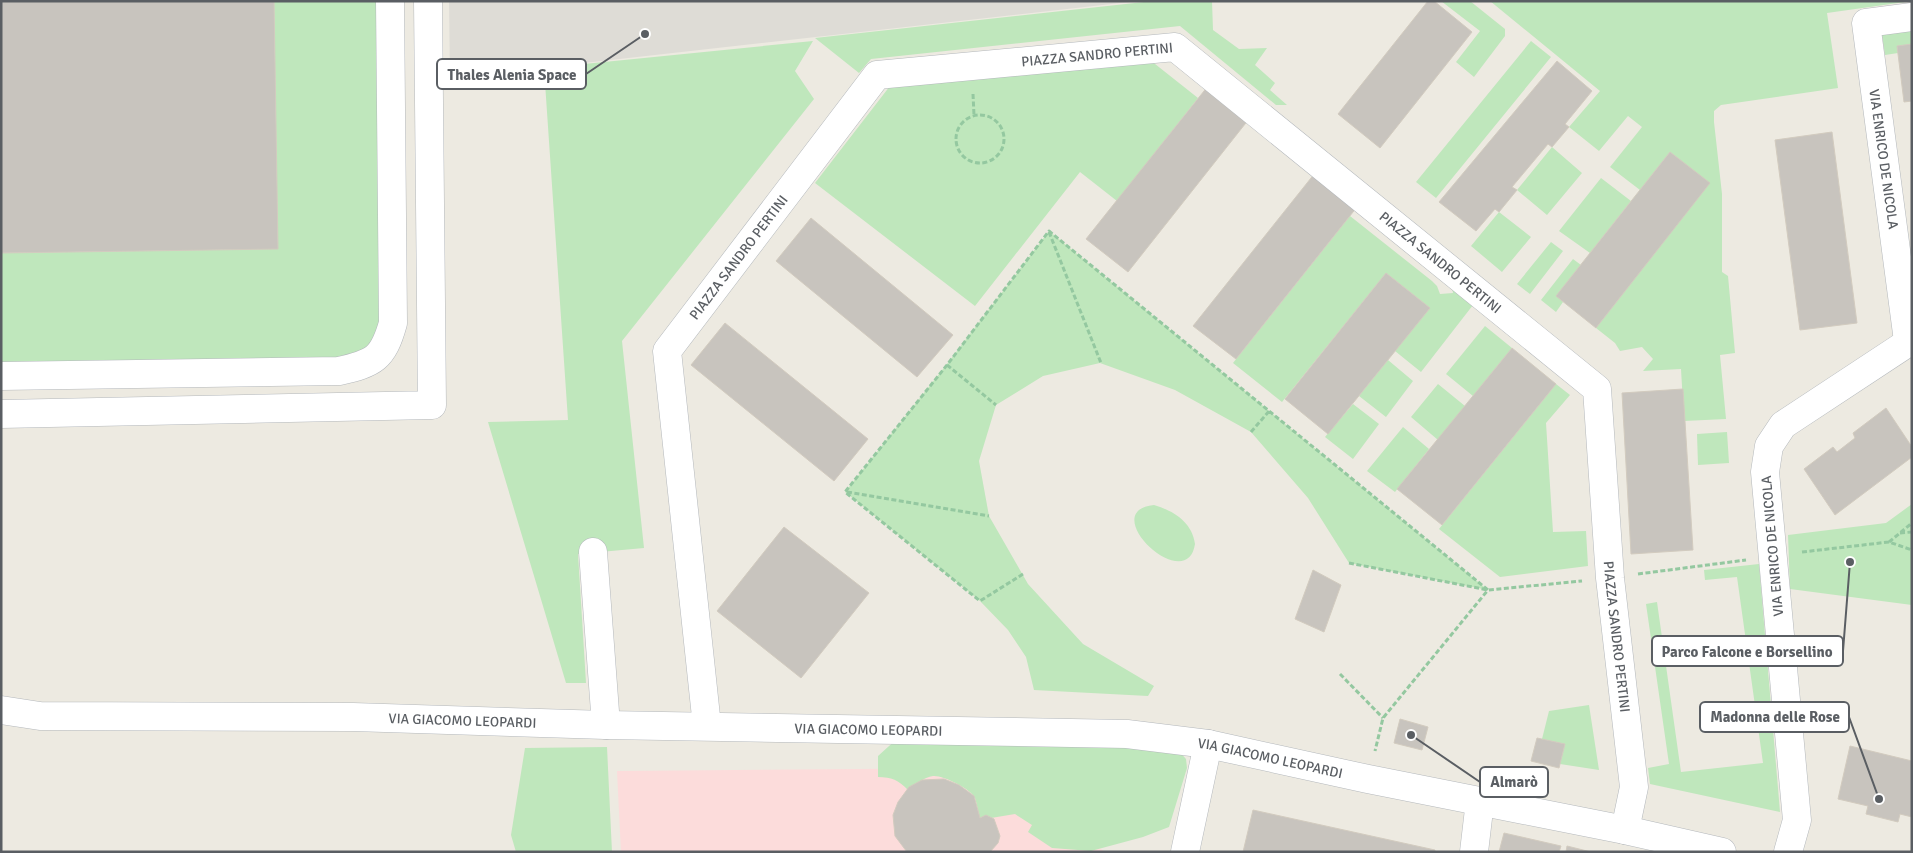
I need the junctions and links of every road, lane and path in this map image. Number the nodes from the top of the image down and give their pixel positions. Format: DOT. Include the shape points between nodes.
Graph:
graph roads {
  1 [pos="390,1"];
  2 [pos="428,1"];
  3 [pos="1912,17"];
  4 [pos="956,145"];
  5 [pos="1049,231"];
  6 [pos="1910,340"];
  7 [pos="1100,363"];
  8 [pos="947,364"];
  9 [pos="1,376"];
  10 [pos="996,405"];
  11 [pos="1270,410"];
  12 [pos="1,414"];
  13 [pos="1251,432"];
  14 [pos="845,492"];
  15 [pos="989,516"];
  16 [pos="1912,524"];
  17 [pos="1912,532"];
  18 [pos="1900,534"];
  19 [pos="1912,550"];
  20 [pos="592,552"];
  21 [pos="1349,563"];
  22 [pos="1023,574"];
  23 [pos="1610,578"];
  24 [pos="1488,590"];
  25 [pos="1340,674"];
  26 [pos="1,710"];
  27 [pos="1383,718"];
  28 [pos="606,725"];
  29 [pos="706,726"];
  30 [pos="1208,744"];
  31 [pos="1368,779"];
  32 [pos="1480,802"];
  33 [pos="1625,830"];
  34 [pos="1185,852"];
  35 [pos="1474,852"];
  36 [pos="1722,852"];
  37 [pos="1788,852"];
  1 -- 9 [label="street" via="393,323 381,353 365,366 339,371"];
  2 -- 12 [label="street" via="432,405"];
  3 -- 6 [label="street, VIA ENRICO DE NICOLA" via="1866,23"];
  4 -- 4 [label="path" via="961,123 974,115 990,117 1002,129 1003,145 994,158 986,162 972,162 964,158"];
  5 -- 7 [label="path"];
  5 -- 8 [label="path"];
  5 -- 11 [label="path"];
  6 -- 37 [label="street, VIA ENRICO DE NICOLA" via="1783,424 1769,446 1765,472 1797,820"];
  8 -- 10 [label="path"];
  8 -- 14 [label="path"];
  11 -- 13 [label="path"];
  11 -- 24 [label="path"];
  14 -- 15 [label="path"];
  14 -- 22 [label="path" via="980,600"];
  16 -- 18 [label="path"];
  17 -- 18 [label="path"];
  18 -- 19 [label="path" via="1889,542"];
  20 -- 28 [label="street"];
  21 -- 24 [label="path"];
  23 -- 24 [label="path"];
  23 -- 29 [label="street, PIAZZA SANDRO PERTINI" via="1598,389 1175,47 877,75 667,351"];
  23 -- 33 [label="street, PIAZZA SANDRO PERTINI" via="1634,787"];
  24 -- 27 [label="path"];
  25 -- 27 [label="path"];
  26 -- 28 [label="street, VIA GIACOMO LEOPARDI" via="40,716 353,717"];
  27 -- 31 [label="path"];
  28 -- 29 [label="street, VIA GIACOMO LEOPARDI"];
  29 -- 30 [label="street, VIA GIACOMO LEOPARDI" via="1127,734"];
  30 -- 31 [label="street, VIA GIACOMO LEOPARDI"];
  30 -- 34 [label="street"];
  31 -- 32 [label="street, VIA GIACOMO LEOPARDI"];
  32 -- 33 [label="street, VIA GIACOMO LEOPARDI"];
  32 -- 35 [label="street"];
  33 -- 36 [label="street, VIA GIACOMO LEOPARDI"];
}
